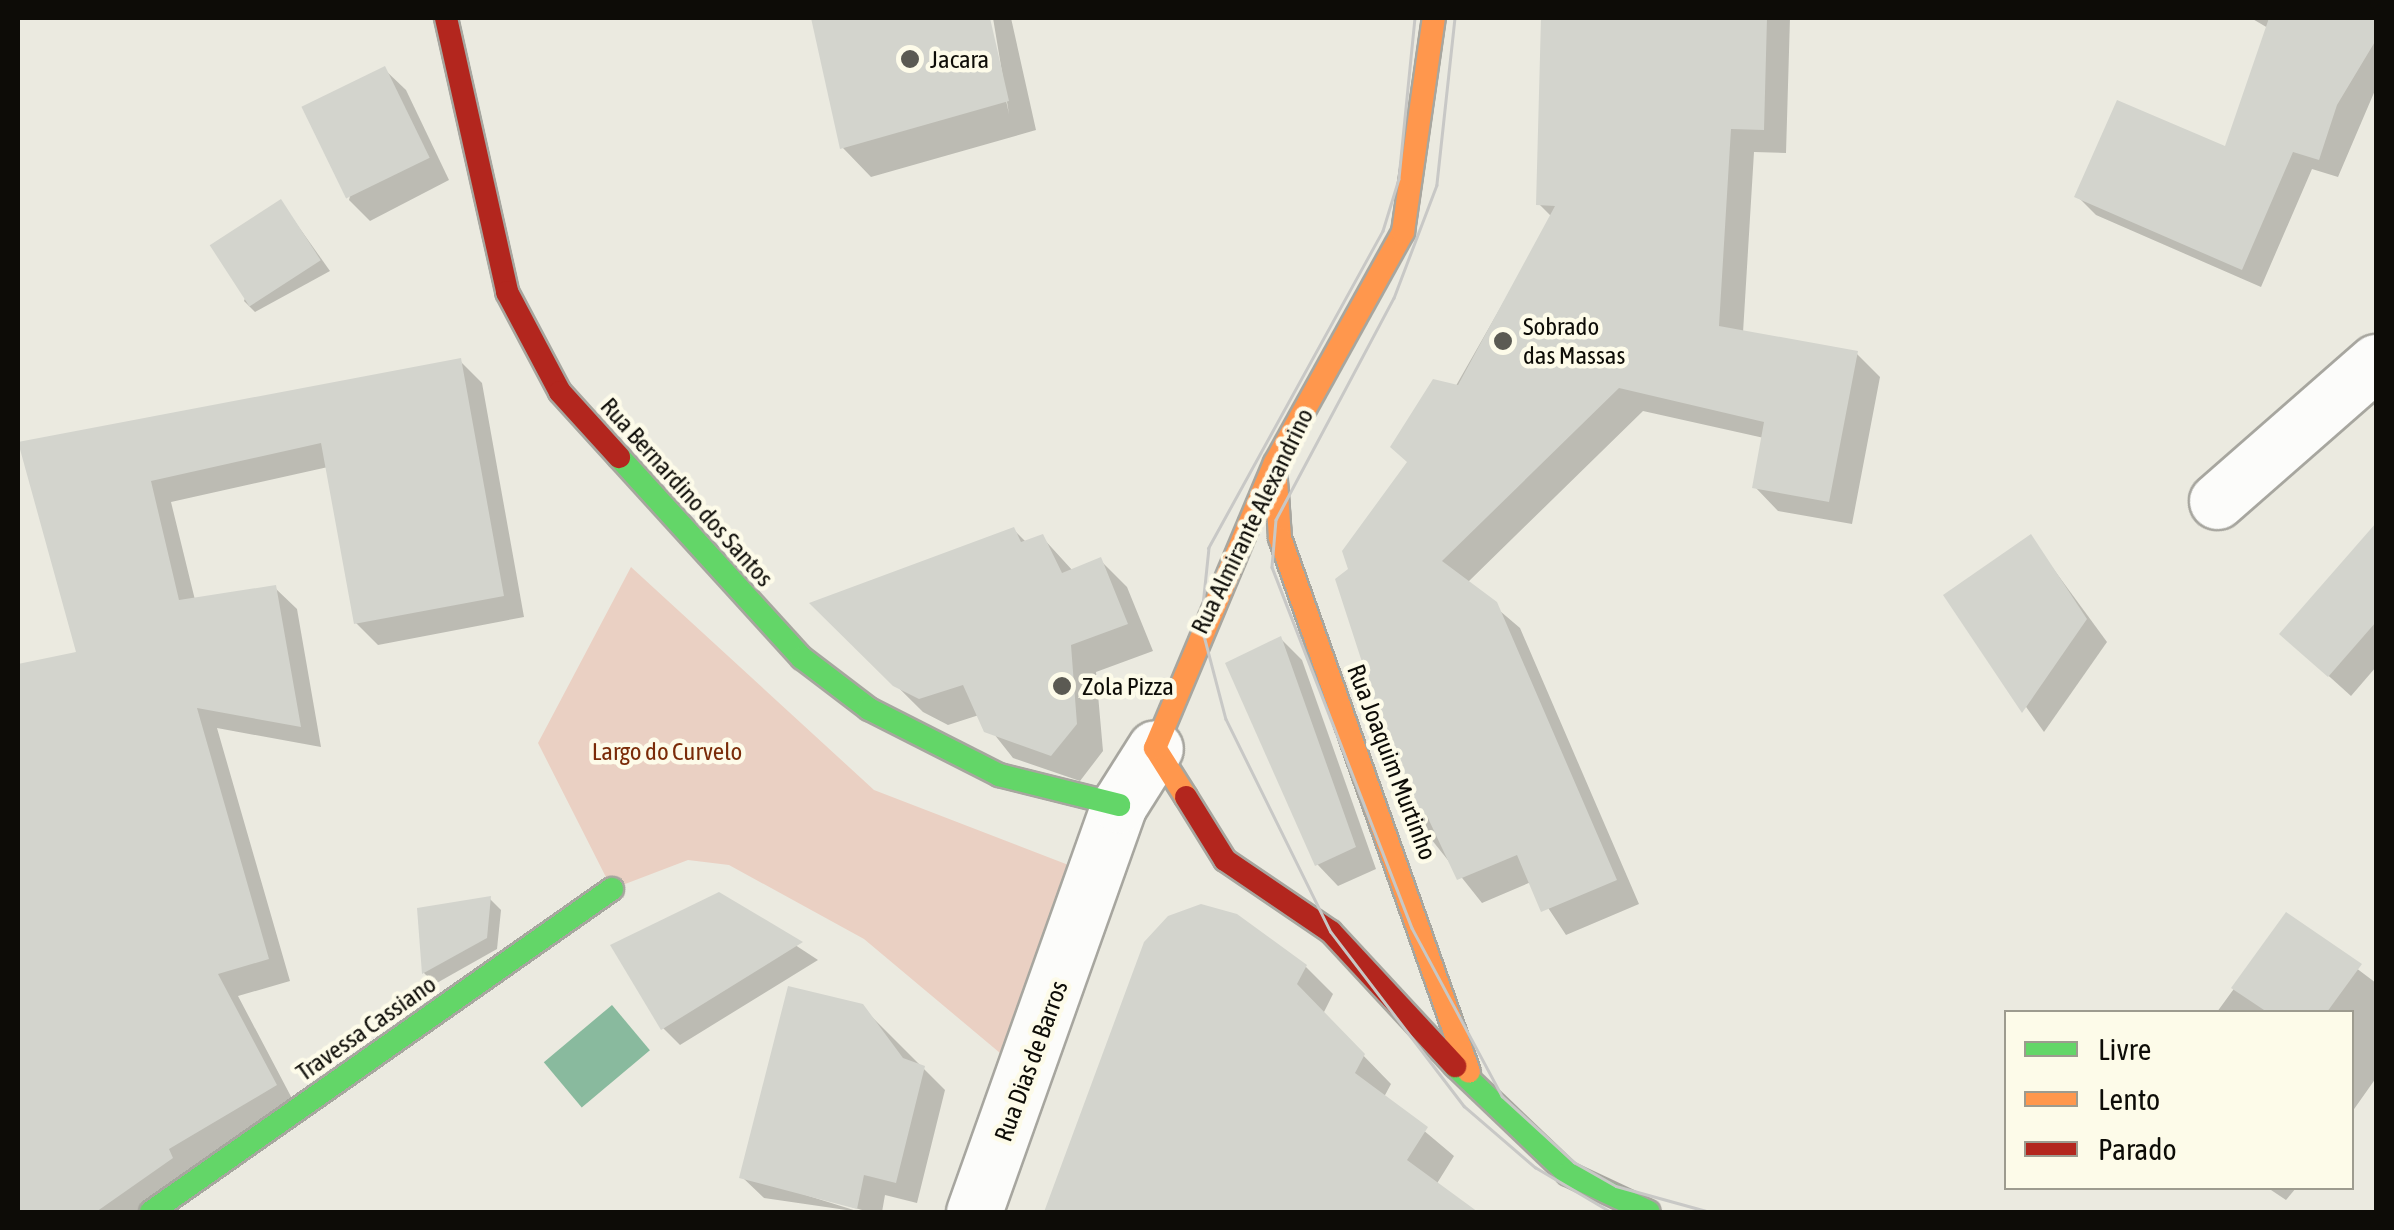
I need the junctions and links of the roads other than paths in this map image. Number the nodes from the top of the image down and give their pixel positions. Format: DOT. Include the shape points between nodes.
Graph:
graph roads {
  1 [pos="446,18"];
  2 [pos="1434,18"];
  3 [pos="2376,362"];
  4 [pos="1275,463"];
  5 [pos="2217,501"];
  6 [pos="1155,748"];
  7 [pos="1119,806"];
  8 [pos="612,889"];
  9 [pos="1083,908"];
  10 [pos="1471,1079"];
  11 [pos="152,1212"];
  12 [pos="974,1212"];
  13 [pos="1649,1212"];
  1 -- 7 [label="street, Rua Bernardino dos Santos" via="508,292 560,392 802,658 869,708 998,775"];
  2 -- 4 [label="street, Rua Almirante Alexandrino" via="1403,232"];
  3 -- 5 [label="street"];
  4 -- 6 [label="street, Rua Almirante Alexandrino"];
  4 -- 10 [label="street, Rua Joaquim Murtinho" via="1280,538"];
  6 -- 7 [label="street, Rua Almirante Alexandrino"];
  6 -- 10 [label="street, Rua Joaquim Murtinho" via="1225,860 1331,932"];
  7 -- 9 [label="street, Rua Almirante Alexandrino"];
  8 -- 11 [label="street, Travessa Cassiano"];
  9 -- 12 [label="street, Rua Dias de Barros"];
  10 -- 13 [label="street, Rua Joaquim Murtinho" via="1568,1174"];
}
